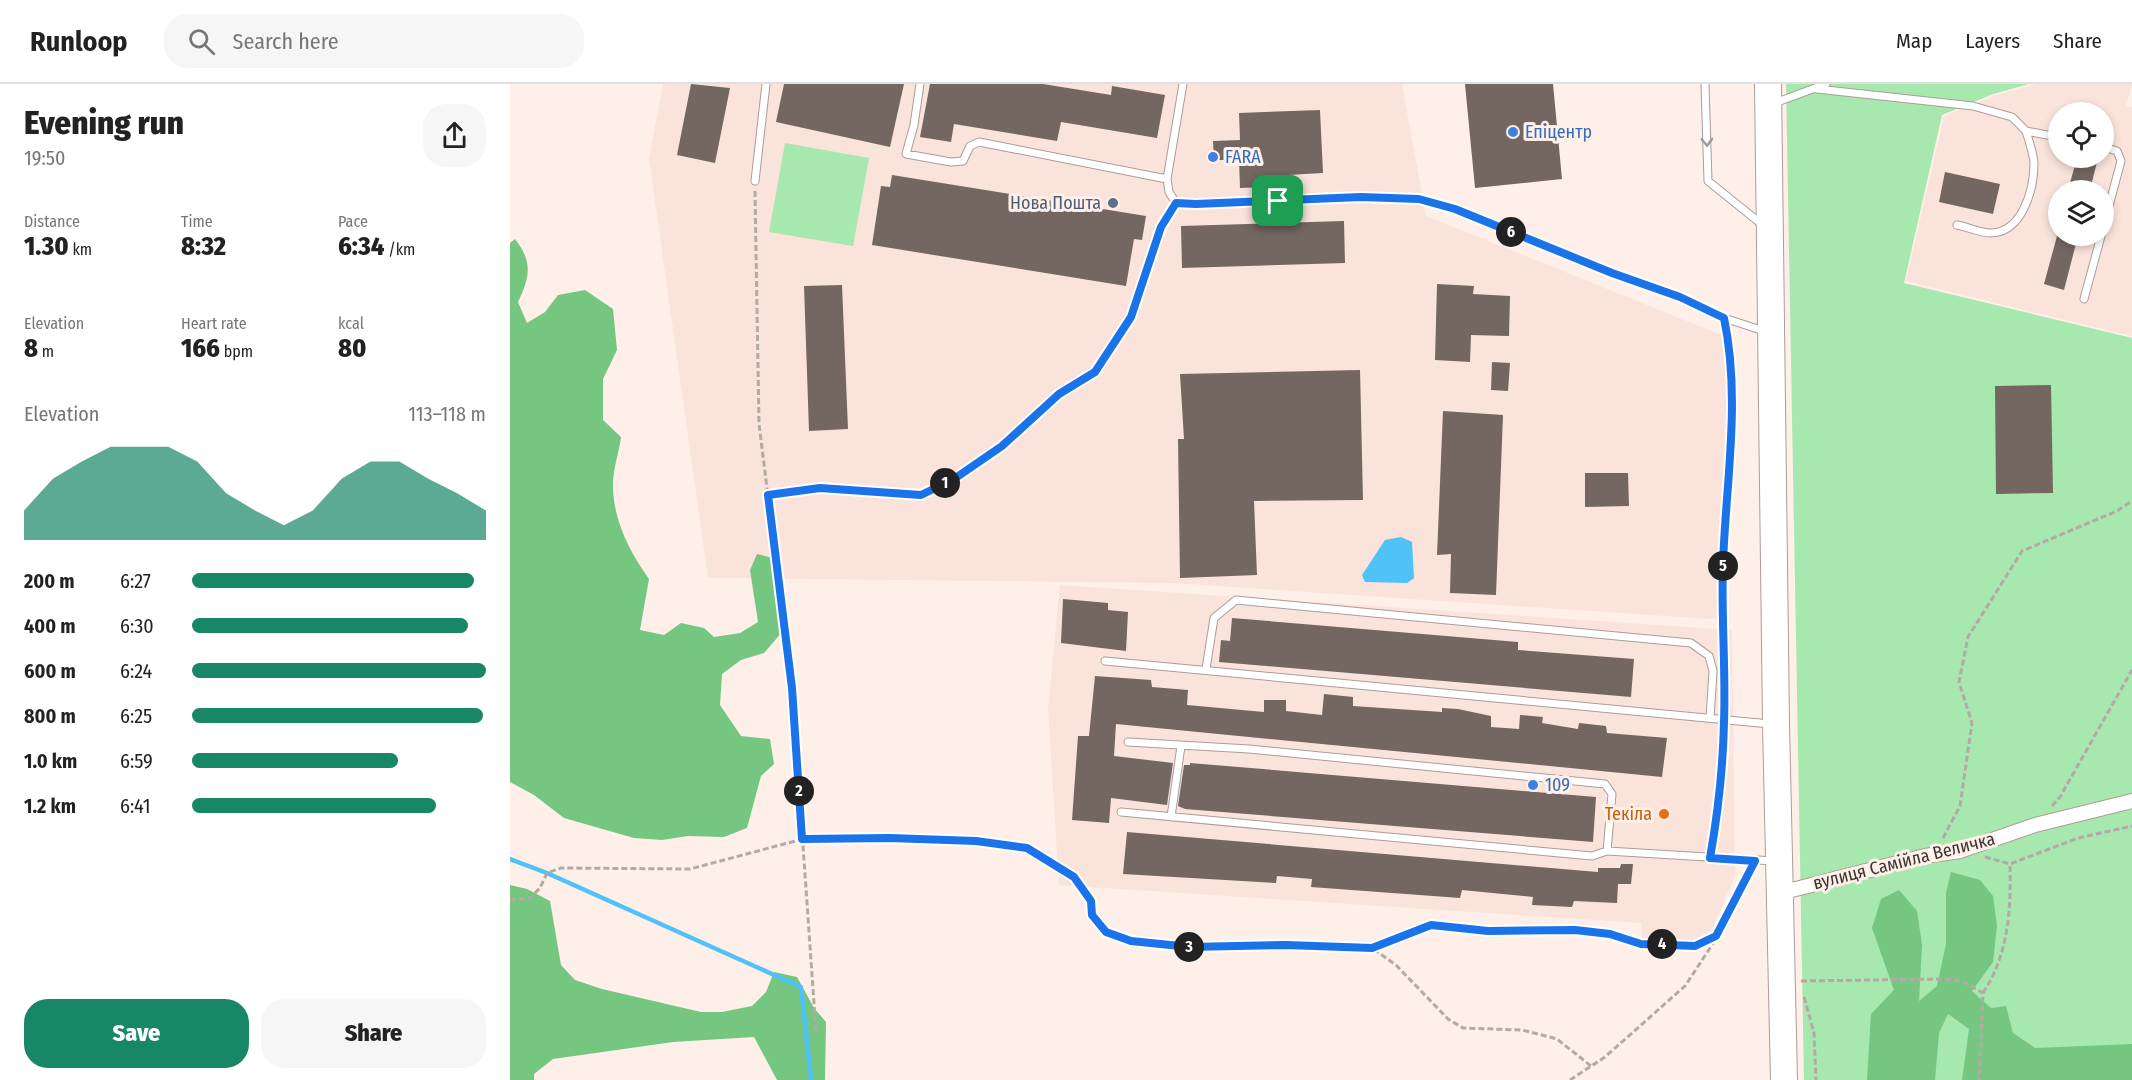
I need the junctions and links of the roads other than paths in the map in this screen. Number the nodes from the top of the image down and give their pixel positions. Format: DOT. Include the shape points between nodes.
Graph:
graph roads {
  1 [pos="766,84"];
  2 [pos="920,84"];
  3 [pos="1183,84"];
  4 [pos="1705,84"];
  5 [pos="1826,84"];
  6 [pos="1817,89"];
  7 [pos="1768,94"];
  8 [pos="2026,131"];
  9 [pos="2048,134"];
  10 [pos="2114,150"];
  11 [pos="1167,178"];
  12 [pos="755,181"];
  13 [pos="2114,187"];
  14 [pos="1957,225"];
  15 [pos="1770,232"];
  16 [pos="2098,246"];
  17 [pos="2084,299"];
  18 [pos="1773,334"];
  19 [pos="1105,661"];
  20 [pos="1206,669"];
  21 [pos="1710,718"];
  22 [pos="1776,724"];
  23 [pos="1128,742"];
  24 [pos="1181,746"];
  25 [pos="2132,801"];
  26 [pos="1121,812"];
  27 [pos="1171,817"];
  28 [pos="1607,851"];
  29 [pos="1768,861"];
  30 [pos="1780,893"];
  31 [pos="1784,1080"];
  1 -- 12 [label="lane"];
  2 -- 11 [label="lane" via="906,154 963,161 970,146 980,142"];
  3 -- 11 [label="lane"];
  4 -- 15 [label="lane, one-way" via="1708,181"];
  5 -- 6 [label="lane"];
  6 -- 7 [label="lane"];
  6 -- 8 [label="lane" via="1973,106 2012,117"];
  7 -- 15 [label="highway"];
  8 -- 9 [label="lane"];
  8 -- 14 [label="lane" via="2034,162 2030,193 2017,222 2005,230 1989,233"];
  10 -- 13 [label="lane" via="2121,161"];
  11 -- 18 [label="lane" via="1176,203 1419,199 1455,209 1724,318"];
  15 -- 18 [label="highway"];
  16 -- 17 [label="lane"];
  18 -- 22 [label="highway"];
  19 -- 20 [label="lane"];
  20 -- 21 [label="lane"];
  20 -- 21 [label="lane" via="1214,618 1236,600 1691,643 1709,656 1713,671"];
  21 -- 22 [label="lane"];
  22 -- 29 [label="highway"];
  23 -- 24 [label="lane"];
  24 -- 27 [label="lane"];
  24 -- 28 [label="lane" via="1249,749 1605,784 1612,794"];
  25 -- 30 [label="street, вулиця Самійла Величка" via="2035,825 1960,851 1925,856"];
  26 -- 27 [label="lane"];
  27 -- 28 [label="lane" via="1592,856"];
  28 -- 29 [label="lane"];
  29 -- 30 [label="highway"];
  30 -- 31 [label="highway"];
}
